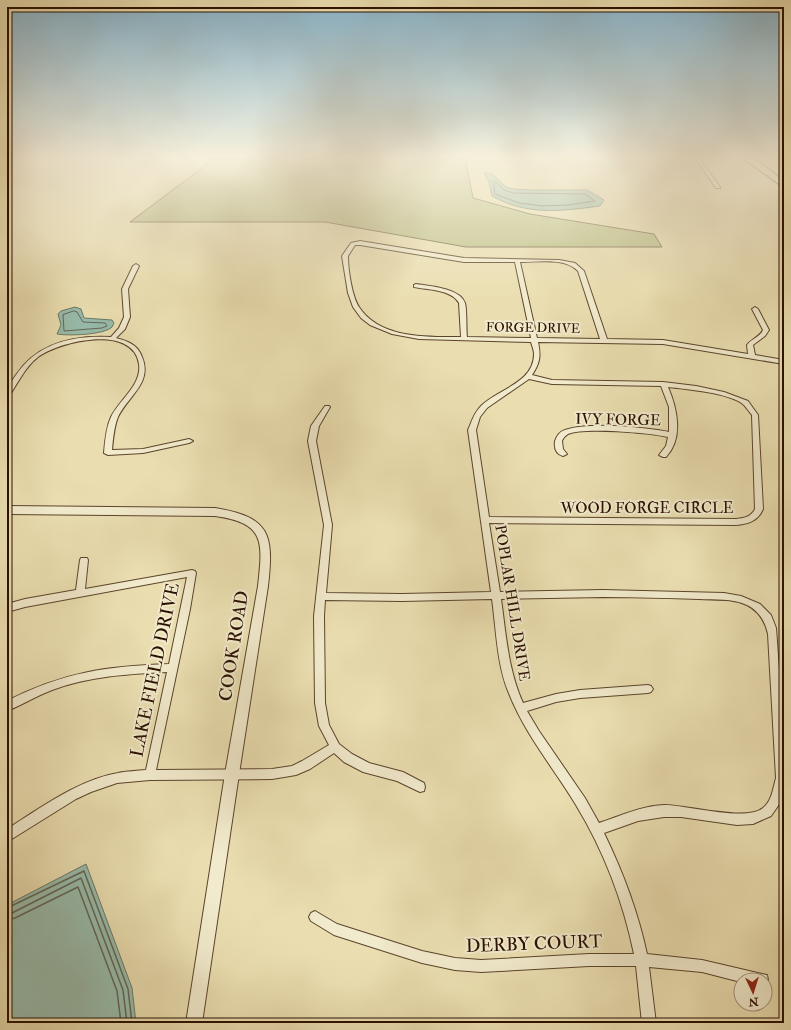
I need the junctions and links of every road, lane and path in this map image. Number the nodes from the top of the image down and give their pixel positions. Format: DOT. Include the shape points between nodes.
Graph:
graph roads {
  1 [pos="517,261"];
  2 [pos="136,266"];
  3 [pos="416,286"];
  4 [pos="755,309"];
  5 [pos="112,339"];
  6 [pos="464,339"];
  7 [pos="534,340"];
  8 [pos="604,341"];
  9 [pos="752,357"];
  10 [pos="784,362"];
  11 [pos="528,376"];
  12 [pos="663,384"];
  13 [pos="7,395"];
  14 [pos="327,407"];
  15 [pos="672,435"];
  16 [pos="189,441"];
  17 [pos="563,454"];
  18 [pos="663,455"];
  19 [pos="7,510"];
  20 [pos="484,520"];
  21 [pos="84,560"];
  22 [pos="80,593"];
  23 [pos="322,596"];
  24 [pos="495,596"];
  25 [pos="7,608"];
  26 [pos="174,668"];
  27 [pos="648,689"];
  28 [pos="7,706"];
  29 [pos="520,708"];
  30 [pos="335,747"];
  31 [pos="232,774"];
  32 [pos="150,775"];
  33 [pos="420,787"];
  34 [pos="597,830"];
  35 [pos="7,836"];
  36 [pos="315,917"];
  37 [pos="641,960"];
  38 [pos="733,973"];
  39 [pos="194,1023"];
  40 [pos="649,1023"];
  1 -- 6 [label="street, FORGE DRIVE" via="464,260 363,243 353,244 345,258 354,303 362,315 376,325 397,333 427,338"];
  1 -- 7 [label="street"];
  1 -- 8 [label="street" via="563,261 579,268"];
  2 -- 5 [label="street" via="125,288 128,317 122,329"];
  3 -- 6 [label="street" via="442,290 459,298 462,303"];
  4 -- 9 [label="street" via="766,332 752,342"];
  5 -- 13 [label="street" via="82,339 50,348 36,355"];
  5 -- 16 [label="street" via="131,346 137,352 142,366 137,387 115,417 109,436 108,453 143,451"];
  6 -- 7 [label="street, FORGE DRIVE"];
  7 -- 8 [label="street, FORGE DRIVE"];
  7 -- 11 [label="street" via="536,363"];
  8 -- 9 [label="street, FORGE DRIVE" via="671,342"];
  9 -- 10 [label="street, FORGE DRIVE"];
  11 -- 12 [label="street, WOOD FORGE CIRCLE" via="552,382"];
  11 -- 20 [label="street, POPLAR HILL DRIVE" via="483,406 472,427"];
  12 -- 15 [label="street" via="672,407"];
  12 -- 20 [label="street, WOOD FORGE CIRCLE" via="730,395 742,399 752,407 755,415 759,509 754,517 736,522"];
  14 -- 23 [label="street" via="315,426 312,441 328,525"];
  15 -- 17 [label="street, IVY FORGE" via="652,431 571,431 558,440 559,449"];
  15 -- 18 [label="street" via="670,448"];
  19 -- 31 [label="street, COOK ROAD" via="231,513 258,528 264,540 266,560"];
  20 -- 24 [label="street, POPLAR HILL DRIVE"];
  21 -- 22 [label="street"];
  22 -- 25 [label="street" via="25,602"];
  22 -- 26 [label="street, LAKE FIELD DRIVE" via="192,573"];
  23 -- 24 [label="street"];
  23 -- 30 [label="street" via="319,616 321,709 324,726"];
  24 -- 29 [label="street, POPLAR HILL DRIVE" via="509,681"];
  24 -- 34 [label="street" via="619,593 722,596 752,604 769,620 773,634 781,778 778,796 773,806 758,817 745,819 693,812 657,811 644,813"];
  26 -- 28 [label="street" via="93,674 24,696"];
  26 -- 32 [label="street, LAKE FIELD DRIVE"];
  27 -- 29 [label="street" via="580,694"];
  29 -- 34 [label="street, POPLAR HILL DRIVE"];
  30 -- 31 [label="street" via="292,771"];
  30 -- 33 [label="street" via="357,764 399,776"];
  31 -- 32 [label="street"];
  31 -- 39 [label="street, COOK ROAD"];
  32 -- 35 [label="street" via="118,778 90,786"];
  34 -- 37 [label="street, POPLAR HILL DRIVE" via="622,888"];
  36 -- 37 [label="street, DERBY COURT" via="334,929 422,957 456,964 481,966"];
  37 -- 38 [label="street, DERBY COURT" via="702,966"];
  37 -- 40 [label="street, POPLAR HILL DRIVE"];
}
